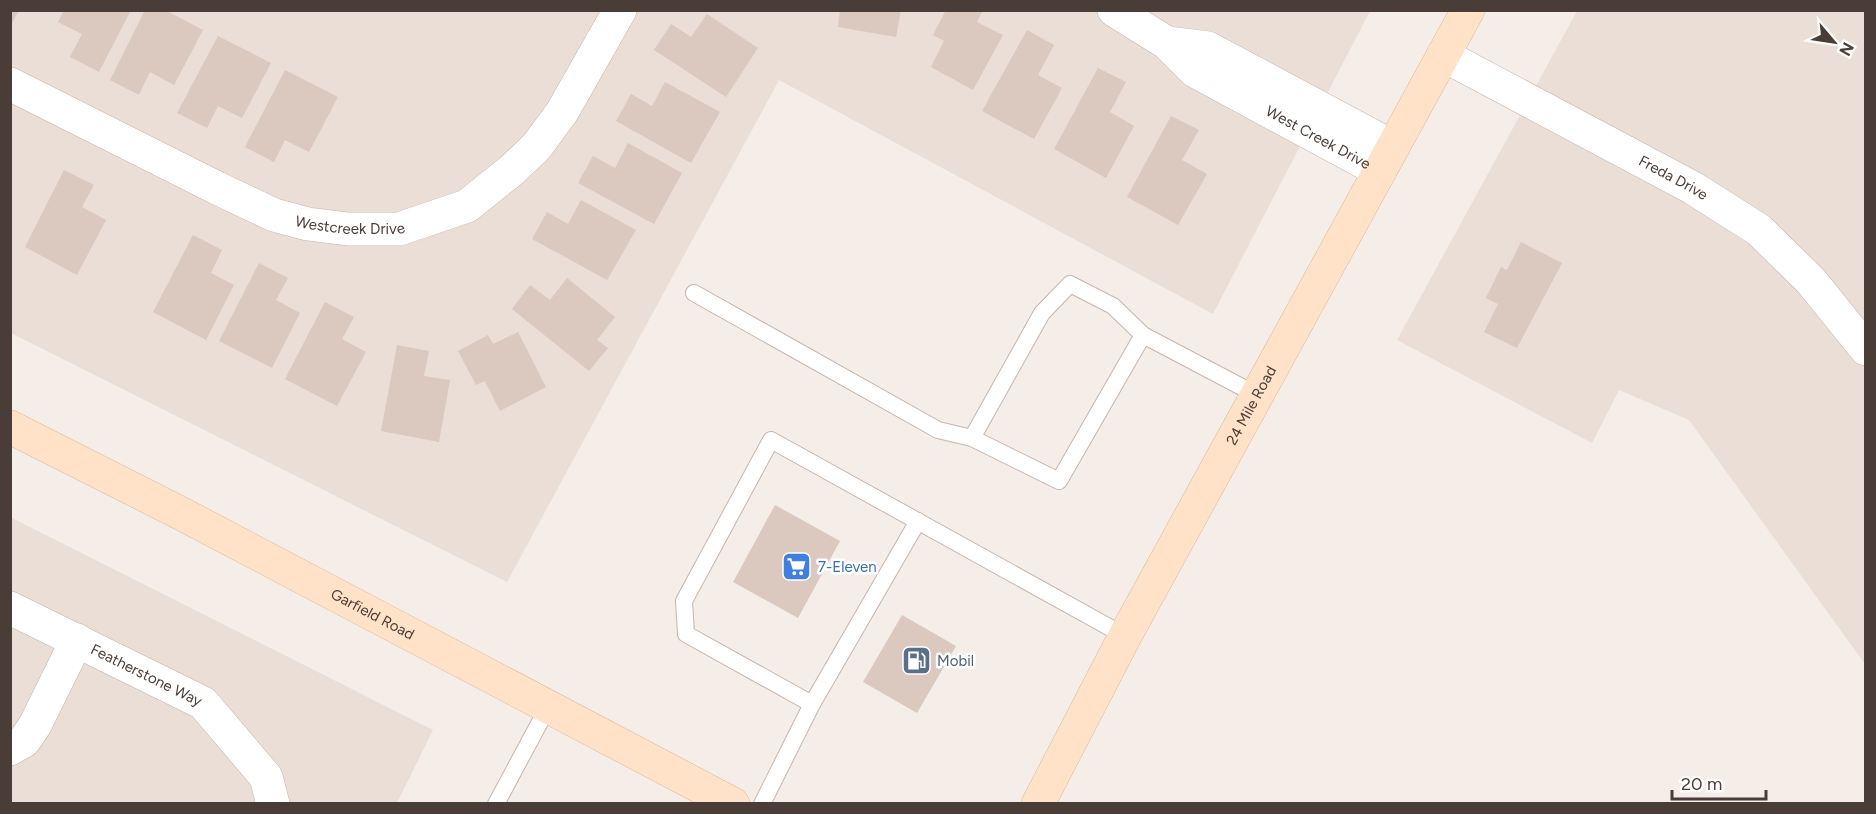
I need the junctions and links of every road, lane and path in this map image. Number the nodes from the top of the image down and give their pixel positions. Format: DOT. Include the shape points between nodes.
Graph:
graph roads {
  1 [pos="620,10"];
  2 [pos="1468,10"];
  3 [pos="1120,12"];
  4 [pos="1443,55"];
  5 [pos="10,84"];
  6 [pos="1387,159"];
  7 [pos="694,293"];
  8 [pos="1143,336"];
  9 [pos="1866,349"];
  10 [pos="1257,395"];
  11 [pos="10,427"];
  12 [pos="972,438"];
  13 [pos="918,522"];
  14 [pos="10,608"];
  15 [pos="1125,636"];
  16 [pos="77,640"];
  17 [pos="812,704"];
  18 [pos="548,708"];
  19 [pos="10,750"];
  20 [pos="273,804"];
  21 [pos="496,804"];
  22 [pos="733,804"];
  23 [pos="762,804"];
  24 [pos="1038,804"];
  1 -- 5 [label="street, Westcreek Drive" via="562,112 537,146 467,206 399,229 348,229 274,215"];
  2 -- 4 [label="street, 24 Mile Road"];
  3 -- 6 [label="street, West Creek Drive" via="1167,43 1195,71 1262,93"];
  4 -- 6 [label="street, 24 Mile Road"];
  4 -- 9 [label="street, Freda Drive" via="1693,188 1759,230 1811,281"];
  6 -- 10 [label="street, 24 Mile Road"];
  7 -- 12 [label="lane" via="938,430"];
  8 -- 10 [label="lane"];
  8 -- 12 [label="lane" via="1059,481"];
  8 -- 12 [label="lane" via="1113,306 1070,284 1042,313"];
  10 -- 15 [label="street, 24 Mile Road"];
  11 -- 18 [label="street, Garfield Road"];
  13 -- 15 [label="lane"];
  13 -- 17 [label="lane"];
  13 -- 17 [label="lane" via="771,440 684,601 686,634"];
  14 -- 16 [label="street, Featherstone Way"];
  15 -- 24 [label="street, 24 Mile Road"];
  16 -- 19 [label="street" via="35,724 24,741"];
  16 -- 20 [label="street, Featherstone Way" via="203,703 266,777"];
  17 -- 23 [label="lane"];
  18 -- 21 [label="lane"];
  18 -- 22 [label="street, Garfield Road"];
}
